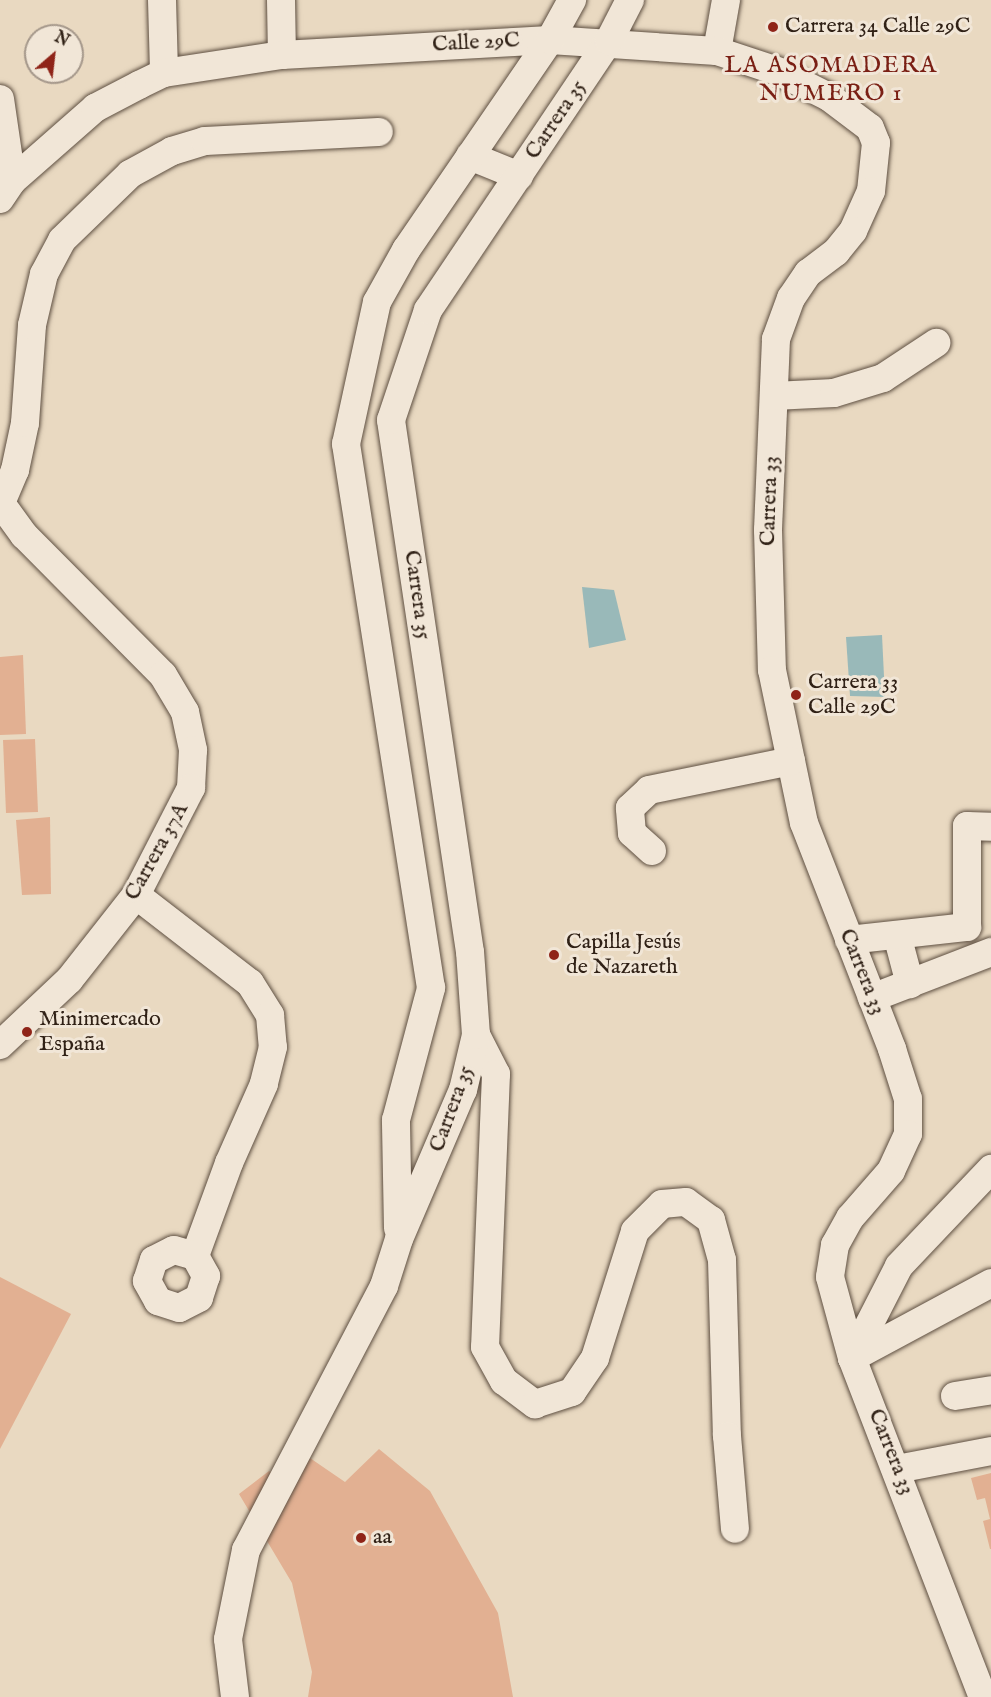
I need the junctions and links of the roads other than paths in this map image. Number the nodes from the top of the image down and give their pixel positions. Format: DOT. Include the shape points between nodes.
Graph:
graph roads {
  1 [pos="162,0"];
  2 [pos="280,0"];
  3 [pos="572,0"];
  4 [pos="630,0"];
  5 [pos="726,0"];
  6 [pos="550,40"];
  7 [pos="609,41"];
  8 [pos="717,51"];
  9 [pos="282,56"];
  10 [pos="164,72"];
  11 [pos="0,99"];
  12 [pos="379,132"];
  13 [pos="470,156"];
  14 [pos="519,176"];
  15 [pos="6,190"];
  16 [pos="853,231"];
  17 [pos="936,343"];
  18 [pos="774,396"];
  19 [pos="1,503"];
  20 [pos="791,760"];
  21 [pos="991,827"];
  22 [pos="652,851"];
  23 [pos="136,895"];
  24 [pos="897,935"];
  25 [pos="849,940"];
  26 [pos="991,952"];
  27 [pos="910,984"];
  28 [pos="872,998"];
  29 [pos="476,1035"];
  30 [pos="0,1045"];
  31 [pos="991,1169"];
  32 [pos="399,1239"];
  33 [pos="195,1256"];
  34 [pos="991,1283"];
  35 [pos="852,1358"];
  36 [pos="991,1390"];
  37 [pos="955,1396"];
  38 [pos="991,1451"];
  39 [pos="897,1469"];
  40 [pos="735,1529"];
  41 [pos="235,1697"];
  42 [pos="983,1697"];
  1 -- 10 [label="street"];
  2 -- 9 [label="street"];
  3 -- 6 [label="street, Carrera 35"];
  4 -- 7 [label="street, Carrera 35"];
  5 -- 8 [label="street"];
  6 -- 7 [label="street, Calle 29C"];
  6 -- 9 [label="street, Calle 29C"];
  6 -- 13 [label="street, Carrera 35"];
  7 -- 8 [label="street, Calle 29C"];
  7 -- 14 [label="street, Carrera 35"];
  8 -- 16 [label="street, Calle 29C" via="777,71 830,97 870,128 876,142 871,191"];
  9 -- 10 [label="street, Calle 29C"];
  10 -- 15 [label="street, Calle 29C" via="95,108"];
  11 -- 15 [label="street"];
  12 -- 19 [label="street" via="205,141 172,151 130,174 62,240 44,274 32,325 25,423 15,470"];
  13 -- 14 [label="street"];
  13 -- 32 [label="street, Carrera 35" via="376,302 346,444 431,988 396,1120"];
  14 -- 29 [label="street, Carrera 35" via="428,310 391,420 470,952"];
  16 -- 18 [label="street, Carrera 33" via="836,252 808,273 791,298 776,339"];
  17 -- 18 [label="street" via="883,378 834,393"];
  18 -- 20 [label="street, Carrera 33" via="768,530 772,670"];
  19 -- 23 [label="street, Carrera 37A" via="24,534 163,675 184,712 193,750 191,788"];
  20 -- 22 [label="street" via="649,790 630,808 632,833"];
  20 -- 25 [label="street, Carrera 33" via="804,823"];
  21 -- 24 [label="street" via="968,826 967,927"];
  23 -- 30 [label="street, Carrera 37A" via="69,980"];
  23 -- 33 [label="street" via="250,983 270,1015 273,1047 264,1084 229,1163"];
  24 -- 25 [label="street"];
  24 -- 27 [label="street"];
  25 -- 28 [label="street, Carrera 33"];
  26 -- 27 [label="street"];
  27 -- 28 [label="street"];
  28 -- 35 [label="street, Carrera 33" via="908,1099 908,1134 891,1171 850,1218 835,1245 830,1277"];
  29 -- 32 [label="street, Carrera 35" via="463,1090"];
  29 -- 40 [label="street" via="496,1074 485,1347 504,1381 535,1404 572,1392 595,1358 635,1231 662,1204 686,1202 711,1220 722,1260 727,1436"];
  31 -- 35 [label="street" via="899,1266"];
  32 -- 41 [label="street, Carrera 35" via="384,1286 246,1550 228,1639"];
  34 -- 35 [label="street"];
  35 -- 39 [label="street, Carrera 33"];
  36 -- 37 [label="street"];
  38 -- 39 [label="street"];
  39 -- 42 [label="street, Carrera 33"];
}
